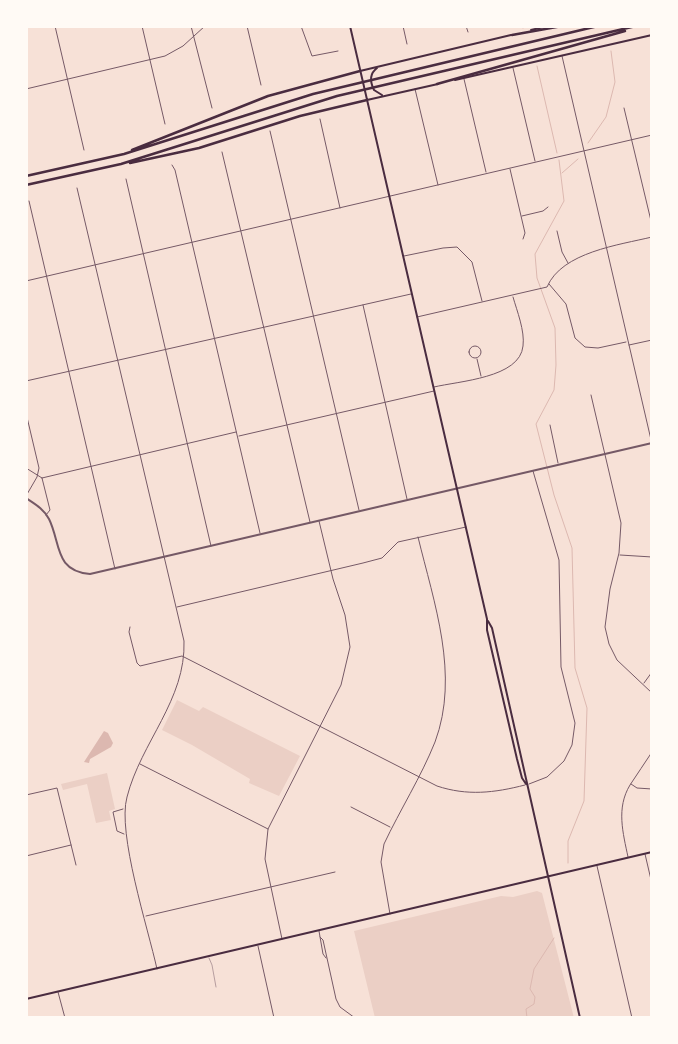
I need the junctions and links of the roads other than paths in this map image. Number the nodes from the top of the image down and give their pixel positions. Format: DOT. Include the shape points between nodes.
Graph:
graph roads {
  1 [pos="55,26"];
  2 [pos="142,26"];
  3 [pos="191,26"];
  4 [pos="197,26"];
  5 [pos="205,26"];
  6 [pos="247,26"];
  7 [pos="301,26"];
  8 [pos="350,26"];
  9 [pos="403,26"];
  10 [pos="466,26"];
  11 [pos="548,26"];
  12 [pos="562,26"];
  13 [pos="598,26"];
  14 [pos="636,26"];
  15 [pos="640,26"];
  16 [pos="202,28"];
  17 [pos="468,32"];
  18 [pos="512,35"];
  19 [pos="652,35"];
  20 [pos="194,36"];
  21 [pos="407,44"];
  22 [pos="338,51"];
  23 [pos="561,56"];
  24 [pos="150,60"];
  25 [pos="378,67"];
  26 [pos="513,67"];
  27 [pos="360,71"];
  28 [pos="463,78"];
  29 [pos="67,80"];
  30 [pos="437,84"];
  31 [pos="261,85"];
  32 [pos="415,88"];
  33 [pos="26,89"];
  34 [pos="384,96"];
  35 [pos="367,100"];
  36 [pos="212,108"];
  37 [pos="624,108"];
  38 [pos="320,119"];
  39 [pos="165,124"];
  40 [pos="270,131"];
  41 [pos="652,135"];
  42 [pos="632,140"];
  43 [pos="84,150"];
  44 [pos="583,151"];
  45 [pos="222,152"];
  46 [pos="124,154"];
  47 [pos="535,162"];
  48 [pos="121,164"];
  49 [pos="172,165"];
  50 [pos="510,168"];
  51 [pos="486,174"];
  52 [pos="26,176"];
  53 [pos="126,178"];
  54 [pos="438,185"];
  55 [pos="26,186"];
  56 [pos="77,188"];
  57 [pos="389,197"];
  58 [pos="29,201"];
  59 [pos="548,207"];
  60 [pos="340,208"];
  61 [pos="521,216"];
  62 [pos="290,220"];
  63 [pos="652,226"];
  64 [pos="241,231"];
  65 [pos="557,231"];
  66 [pos="652,237"];
  67 [pos="524,239"];
  68 [pos="192,242"];
  69 [pos="605,248"];
  70 [pos="143,253"];
  71 [pos="403,256"];
  72 [pos="94,264"];
  73 [pos="568,264"];
  74 [pos="46,276"];
  75 [pos="26,280"];
  76 [pos="548,284"];
  77 [pos="412,294"];
  78 [pos="513,295"];
  79 [pos="482,302"];
  80 [pos="363,305"];
  81 [pos="313,316"];
  82 [pos="417,317"];
  83 [pos="264,328"];
  84 [pos="215,338"];
  85 [pos="652,340"];
  86 [pos="627,342"];
  87 [pos="628,345"];
  88 [pos="165,349"];
  89 [pos="477,358"];
  90 [pos="117,360"];
  91 [pos="68,371"];
  92 [pos="481,376"];
  93 [pos="26,381"];
  94 [pos="433,387"];
  95 [pos="434,391"];
  96 [pos="591,395"];
  97 [pos="385,402"];
  98 [pos="26,413"];
  99 [pos="336,414"];
  100 [pos="287,425"];
  101 [pos="550,425"];
  102 [pos="237,432"];
  103 [pos="238,436"];
  104 [pos="652,443"];
  105 [pos="188,444"];
  106 [pos="605,453"];
  107 [pos="139,455"];
  108 [pos="558,464"];
  109 [pos="91,466"];
  110 [pos="26,468"];
  111 [pos="532,470"];
  112 [pos="38,475"];
  113 [pos="42,478"];
  114 [pos="457,489"];
  115 [pos="26,497"];
  116 [pos="408,500"];
  117 [pos="359,510"];
  118 [pos="46,515"];
  119 [pos="318,520"];
  120 [pos="310,522"];
  121 [pos="466,527"];
  122 [pos="261,534"];
  123 [pos="418,537"];
  124 [pos="212,546"];
  125 [pos="619,554"];
  126 [pos="652,557"];
  127 [pos="163,558"];
  128 [pos="115,569"];
  129 [pos="331,571"];
  130 [pos="176,607"];
  131 [pos="487,619"];
  132 [pos="652,623"];
  133 [pos="130,627"];
  134 [pos="652,639"];
  135 [pos="185,658"];
  136 [pos="652,672"];
  137 [pos="643,683"];
  138 [pos="652,693"];
  139 [pos="320,726"];
  140 [pos="652,752"];
  141 [pos="139,764"];
  142 [pos="418,777"];
  143 [pos="526,784"];
  144 [pos="631,784"];
  145 [pos="652,789"];
  146 [pos="26,795"];
  147 [pos="351,807"];
  148 [pos="124,809"];
  149 [pos="392,828"];
  150 [pos="268,829"];
  151 [pos="126,834"];
  152 [pos="71,845"];
  153 [pos="652,852"];
  154 [pos="645,854"];
  155 [pos="26,856"];
  156 [pos="628,858"];
  157 [pos="76,865"];
  158 [pos="597,865"];
  159 [pos="335,872"];
  160 [pos="548,877"];
  161 [pos="652,884"];
  162 [pos="270,887"];
  163 [pos="390,914"];
  164 [pos="145,916"];
  165 [pos="319,932"];
  166 [pos="282,940"];
  167 [pos="257,945"];
  168 [pos="209,957"];
  169 [pos="157,969"];
  170 [pos="216,987"];
  171 [pos="58,991"];
  172 [pos="26,999"];
  173 [pos="65,1018"];
  174 [pos="274,1018"];
  175 [pos="355,1018"];
  176 [pos="580,1018"];
  177 [pos="632,1018"];
  1 -- 29 [label="street"];
  2 -- 24 [label="street"];
  3 -- 20 [label="street"];
  4 -- 16 [label="street"];
  5 -- 16 [label="street"];
  6 -- 31 [label="street"];
  7 -- 22 [label="street" via="312,56"];
  8 -- 27 [label="main road"];
  9 -- 21 [label="street"];
  10 -- 17 [label="street"];
  11 -- 18 [label="main road"];
  12 -- 18 [label="highway"];
  13 -- 46 [label="highway" via="313,94"];
  14 -- 48 [label="highway" via="337,96"];
  15 -- 30 [label="highway"];
  16 -- 20 [label="street"];
  18 -- 25 [label="main road"];
  19 -- 23 [label="main road"];
  20 -- 24 [label="street" via="175,52"];
  20 -- 36 [label="street"];
  23 -- 26 [label="main road"];
  23 -- 44 [label="street"];
  24 -- 29 [label="street"];
  24 -- 39 [label="street"];
  25 -- 27 [label="main road"];
  25 -- 34 [label="main road" via="371,74 372,87"];
  26 -- 28 [label="main road"];
  26 -- 47 [label="street"];
  27 -- 35 [label="main road"];
  27 -- 46 [label="highway" via="256,100"];
  28 -- 30 [label="main road"];
  28 -- 51 [label="street"];
  29 -- 33 [label="street"];
  29 -- 43 [label="street"];
  30 -- 32 [label="main road"];
  32 -- 34 [label="main road"];
  32 -- 54 [label="street"];
  34 -- 35 [label="main road"];
  35 -- 48 [label="highway" via="300,116 178,154"];
  35 -- 57 [label="main road"];
  37 -- 42 [label="street"];
  38 -- 60 [label="street"];
  40 -- 62 [label="street"];
  41 -- 42 [label="street"];
  42 -- 44 [label="street"];
  42 -- 63 [label="street"];
  44 -- 47 [label="street"];
  44 -- 69 [label="street"];
  45 -- 64 [label="street"];
  46 -- 52 [label="highway"];
  47 -- 50 [label="street"];
  48 -- 55 [label="highway"];
  49 -- 68 [label="street"];
  50 -- 51 [label="street"];
  50 -- 61 [label="street"];
  51 -- 54 [label="street"];
  53 -- 70 [label="street"];
  54 -- 57 [label="street"];
  56 -- 72 [label="street"];
  57 -- 60 [label="street"];
  57 -- 71 [label="main road"];
  58 -- 74 [label="street"];
  59 -- 61 [label="street"];
  60 -- 62 [label="street"];
  61 -- 67 [label="street"];
  62 -- 64 [label="street"];
  62 -- 81 [label="street"];
  64 -- 68 [label="street"];
  64 -- 83 [label="street"];
  65 -- 73 [label="street"];
  66 -- 69 [label="street"];
  68 -- 70 [label="street"];
  68 -- 84 [label="street"];
  69 -- 73 [label="street"];
  69 -- 86 [label="street"];
  70 -- 72 [label="street"];
  70 -- 88 [label="street"];
  71 -- 77 [label="main road"];
  71 -- 79 [label="street" via="457,247 472,262"];
  72 -- 74 [label="street"];
  72 -- 90 [label="street"];
  73 -- 76 [label="street"];
  74 -- 75 [label="street"];
  74 -- 91 [label="street"];
  76 -- 78 [label="street" via="544,288"];
  76 -- 86 [label="street" via="566,304 575,338 585,347 598,348"];
  77 -- 80 [label="street"];
  77 -- 82 [label="main road"];
  78 -- 79 [label="street"];
  78 -- 92 [label="street" via="523,340 522,353 510,368"];
  79 -- 82 [label="street"];
  80 -- 81 [label="street"];
  80 -- 97 [label="street"];
  81 -- 83 [label="street"];
  81 -- 99 [label="street"];
  82 -- 94 [label="main road"];
  83 -- 84 [label="street"];
  83 -- 100 [label="street"];
  84 -- 88 [label="street"];
  84 -- 102 [label="street"];
  85 -- 87 [label="street"];
  86 -- 87 [label="street"];
  87 -- 104 [label="street"];
  88 -- 90 [label="street"];
  88 -- 105 [label="street"];
  89 -- 89 [label="street" via="481,350 474,346 469,352"];
  89 -- 92 [label="street"];
  90 -- 91 [label="street"];
  90 -- 107 [label="street"];
  91 -- 93 [label="street"];
  91 -- 109 [label="street"];
  92 -- 94 [label="street"];
  94 -- 95 [label="main road"];
  95 -- 97 [label="street"];
  95 -- 114 [label="main road"];
  96 -- 106 [label="street"];
  97 -- 99 [label="street"];
  97 -- 116 [label="street"];
  98 -- 112 [label="street"];
  99 -- 100 [label="street"];
  99 -- 117 [label="street"];
  100 -- 103 [label="street"];
  100 -- 120 [label="street"];
  101 -- 108 [label="street"];
  102 -- 103 [label="street"];
  102 -- 105 [label="street"];
  103 -- 122 [label="street"];
  104 -- 106 [label="street"];
  105 -- 107 [label="street"];
  105 -- 124 [label="street"];
  106 -- 108 [label="street"];
  106 -- 125 [label="street" via="621,523"];
  107 -- 109 [label="street"];
  107 -- 127 [label="street"];
  108 -- 111 [label="street"];
  109 -- 113 [label="street"];
  109 -- 128 [label="street"];
  110 -- 112 [label="street"];
  111 -- 114 [label="street"];
  111 -- 143 [label="street" via="559,560 561,667 575,722 572,745 564,761 547,776"];
  112 -- 113 [label="street"];
  112 -- 115 [label="street"];
  113 -- 118 [label="street" via="50,510"];
  114 -- 116 [label="street"];
  114 -- 121 [label="main road"];
  115 -- 118 [label="street"];
  116 -- 117 [label="street"];
  117 -- 119 [label="street"];
  118 -- 128 [label="street" via="60,555 68,565 84,574"];
  119 -- 120 [label="street"];
  119 -- 129 [label="street"];
  120 -- 122 [label="street"];
  121 -- 123 [label="street"];
  121 -- 131 [label="main road"];
  122 -- 124 [label="street"];
  123 -- 129 [label="street" via="398,542 382,558"];
  123 -- 142 [label="street" via="436,611 446,675 438,732"];
  124 -- 127 [label="street"];
  125 -- 126 [label="street"];
  125 -- 137 [label="street" via="605,627 617,660"];
  127 -- 128 [label="street"];
  127 -- 130 [label="street"];
  129 -- 130 [label="street"];
  129 -- 139 [label="street" via="345,615 350,648 341,685"];
  130 -- 135 [label="street"];
  131 -- 143 [label="main road" via="492,628"];
  131 -- 143 [label="main road" via="517,759"];
  132 -- 134 [label="street"];
  133 -- 135 [label="street" via="140,666"];
  135 -- 139 [label="street"];
  135 -- 141 [label="street" via="182,677"];
  136 -- 137 [label="street"];
  137 -- 138 [label="street"];
  139 -- 142 [label="street"];
  139 -- 150 [label="street"];
  140 -- 144 [label="street"];
  141 -- 148 [label="street"];
  141 -- 150 [label="street"];
  142 -- 143 [label="street" via="452,791 483,794"];
  142 -- 149 [label="street"];
  143 -- 160 [label="main road"];
  144 -- 145 [label="street" via="637,788"];
  144 -- 156 [label="street" via="621,809"];
  146 -- 152 [label="street" via="58,788"];
  147 -- 149 [label="street"];
  148 -- 151 [label="street"];
  148 -- 151 [label="street" via="113,812 117,831"];
  149 -- 163 [label="street" via="384,844 381,862"];
  150 -- 162 [label="street" via="265,859"];
  151 -- 164 [label="street"];
  152 -- 155 [label="street"];
  152 -- 157 [label="street"];
  153 -- 154 [label="main road"];
  154 -- 156 [label="main road"];
  154 -- 161 [label="street"];
  156 -- 158 [label="main road"];
  158 -- 160 [label="main road"];
  158 -- 177 [label="street"];
  159 -- 162 [label="street"];
  160 -- 163 [label="main road"];
  160 -- 176 [label="main road"];
  162 -- 164 [label="street"];
  162 -- 166 [label="street"];
  163 -- 165 [label="main road"];
  164 -- 169 [label="street"];
  165 -- 166 [label="main road"];
  165 -- 175 [label="street" via="336,999 340,1007"];
  166 -- 167 [label="main road"];
  167 -- 168 [label="main road"];
  167 -- 174 [label="street"];
  168 -- 169 [label="main road"];
  168 -- 170 [label="lane"];
  169 -- 171 [label="main road"];
  171 -- 172 [label="main road"];
  171 -- 173 [label="street"];
}
